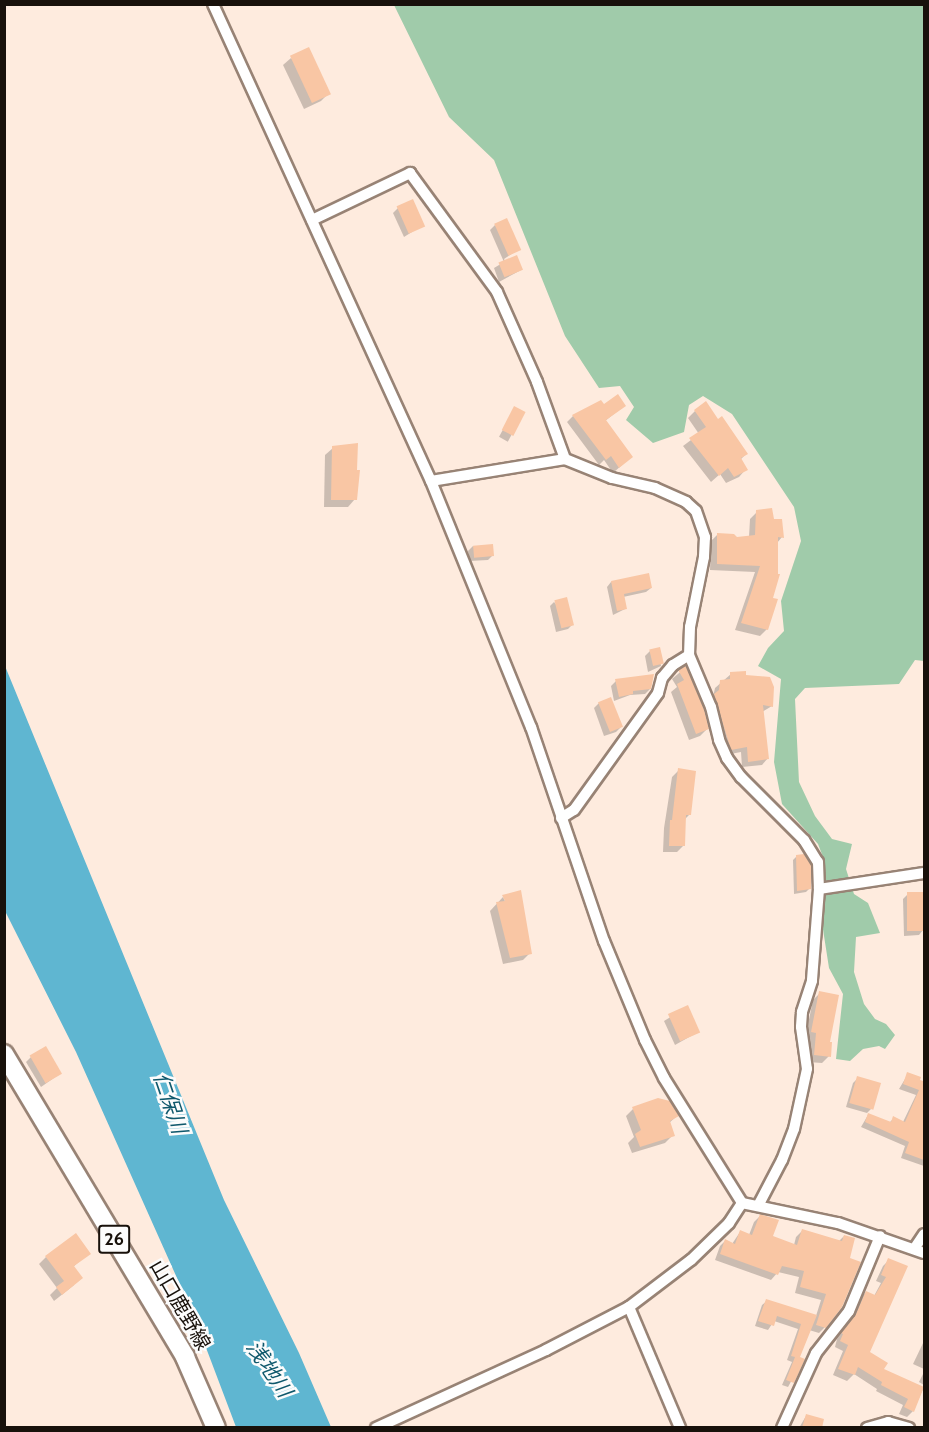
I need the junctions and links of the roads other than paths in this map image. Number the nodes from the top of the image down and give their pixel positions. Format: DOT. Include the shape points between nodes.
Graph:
graph roads {
  1 [pos="213,4"];
  2 [pos="312,220"];
  3 [pos="565,459"];
  4 [pos="431,481"];
  5 [pos="689,655"];
  6 [pos="561,818"];
  7 [pos="924,873"];
  8 [pos="819,889"];
  9 [pos="4,1054"];
  10 [pos="742,1203"];
  11 [pos="758,1206"];
  12 [pos="924,1234"];
  13 [pos="880,1236"];
  14 [pos="919,1251"];
  15 [pos="629,1307"];
  16 [pos="216,1428"];
  17 [pos="376,1428"];
  18 [pos="680,1428"];
  19 [pos="783,1428"];
  20 [pos="867,1428"];
  21 [pos="909,1428"];
  1 -- 2 [label="street"];
  2 -- 3 [label="street" via="410,172 497,292 537,382"];
  2 -- 4 [label="street"];
  3 -- 4 [label="street"];
  3 -- 5 [label="street" via="612,478 656,488 696,511 705,537"];
  4 -- 6 [label="street" via="531,727"];
  5 -- 6 [label="street" via="662,678 658,693 574,810"];
  5 -- 8 [label="street" via="727,758 804,840 818,862"];
  6 -- 10 [label="street" via="604,941 645,1040 664,1078"];
  7 -- 8 [label="street"];
  8 -- 11 [label="street" via="812,981 802,1012 807,1069 794,1129"];
  9 -- 16 [label="main road, 山口鹿野線 / 26" via="185,1357"];
  10 -- 11 [label="street"];
  10 -- 15 [label="street" via="729,1223 691,1260"];
  11 -- 13 [label="street"];
  12 -- 14 [label="street"];
  13 -- 14 [label="street"];
  13 -- 19 [label="street" via="849,1311 816,1353"];
  15 -- 17 [label="street"];
  15 -- 18 [label="street"];
  20 -- 21 [label="street" via="888,1422"];
}
